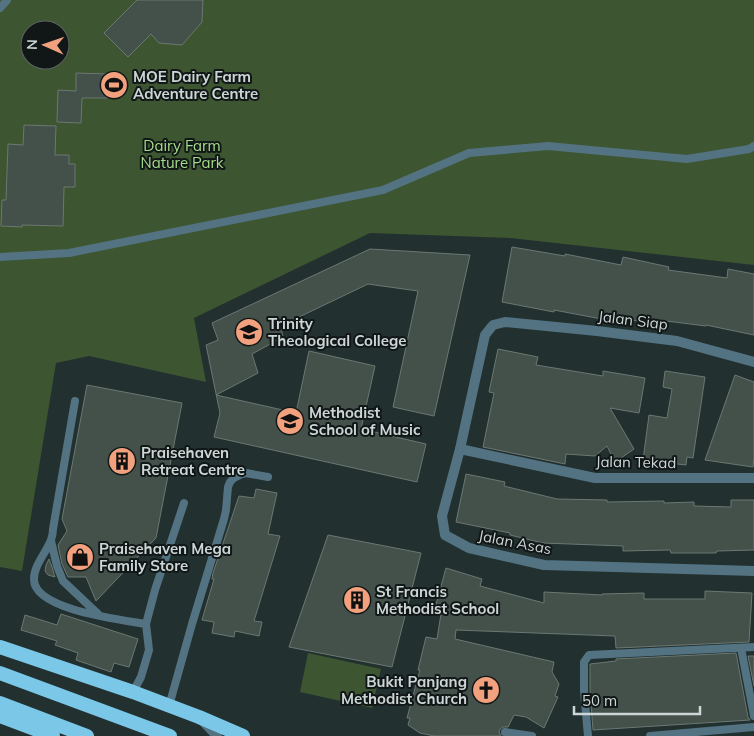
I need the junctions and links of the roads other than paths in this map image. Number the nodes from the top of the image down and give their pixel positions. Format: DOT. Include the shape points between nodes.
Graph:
graph roads {
  1 [pos="7,0"];
  2 [pos="0,8"];
  3 [pos="754,146"];
  4 [pos="0,257"];
  5 [pos="506,322"];
  6 [pos="754,362"];
  7 [pos="76,401"];
  8 [pos="460,449"];
  9 [pos="268,477"];
  10 [pos="754,478"];
  11 [pos="184,503"];
  12 [pos="50,541"];
  13 [pos="754,571"];
  14 [pos="99,616"];
  15 [pos="146,624"];
  16 [pos="0,647"];
  17 [pos="754,647"];
  18 [pos="741,648"];
  19 [pos="0,673"];
  20 [pos="133,692"];
  21 [pos="0,703"];
  22 [pos="170,706"];
  23 [pos="0,716"];
  24 [pos="754,716"];
  25 [pos="199,717"];
  26 [pos="754,727"];
  27 [pos="505,732"];
  28 [pos="52,736"];
  29 [pos="88,736"];
  30 [pos="170,736"];
  31 [pos="217,736"];
  32 [pos="243,736"];
  33 [pos="532,736"];
  34 [pos="588,736"];
  35 [pos="650,736"];
  1 -- 2 [label="lane"];
  3 -- 4 [label="lane" via="749,150 687,159 548,146 469,153 383,190 69,254"];
  5 -- 6 [label="street, Jalan Siap" via="677,341"];
  5 -- 8 [label="street, Jalan Asas" via="493,325 485,335"];
  7 -- 12 [label="lane"];
  8 -- 10 [label="street, Jalan Tekad" via="595,478"];
  8 -- 13 [label="street, Jalan Asas" via="442,516 445,535 469,548 544,565"];
  9 -- 22 [label="lane" via="246,473 230,482 224,519"];
  11 -- 15 [label="lane"];
  12 -- 14 [label="lane" via="63,581"];
  12 -- 14 [label="lane" via="34,576 34,586 44,597"];
  14 -- 15 [label="lane"];
  15 -- 20 [label="lane" via="149,650"];
  16 -- 20 [label="highway"];
  17 -- 18 [label="lane"];
  18 -- 24 [label="lane"];
  18 -- 34 [label="lane" via="589,655 584,662"];
  19 -- 30 [label="highway"];
  20 -- 22 [label="highway"];
  21 -- 29 [label="highway"];
  22 -- 25 [label="highway"];
  23 -- 28 [label="highway"];
  25 -- 31 [label="street"];
  25 -- 32 [label="highway"];
  26 -- 35 [label="lane"];
  27 -- 33 [label="lane"];
}
